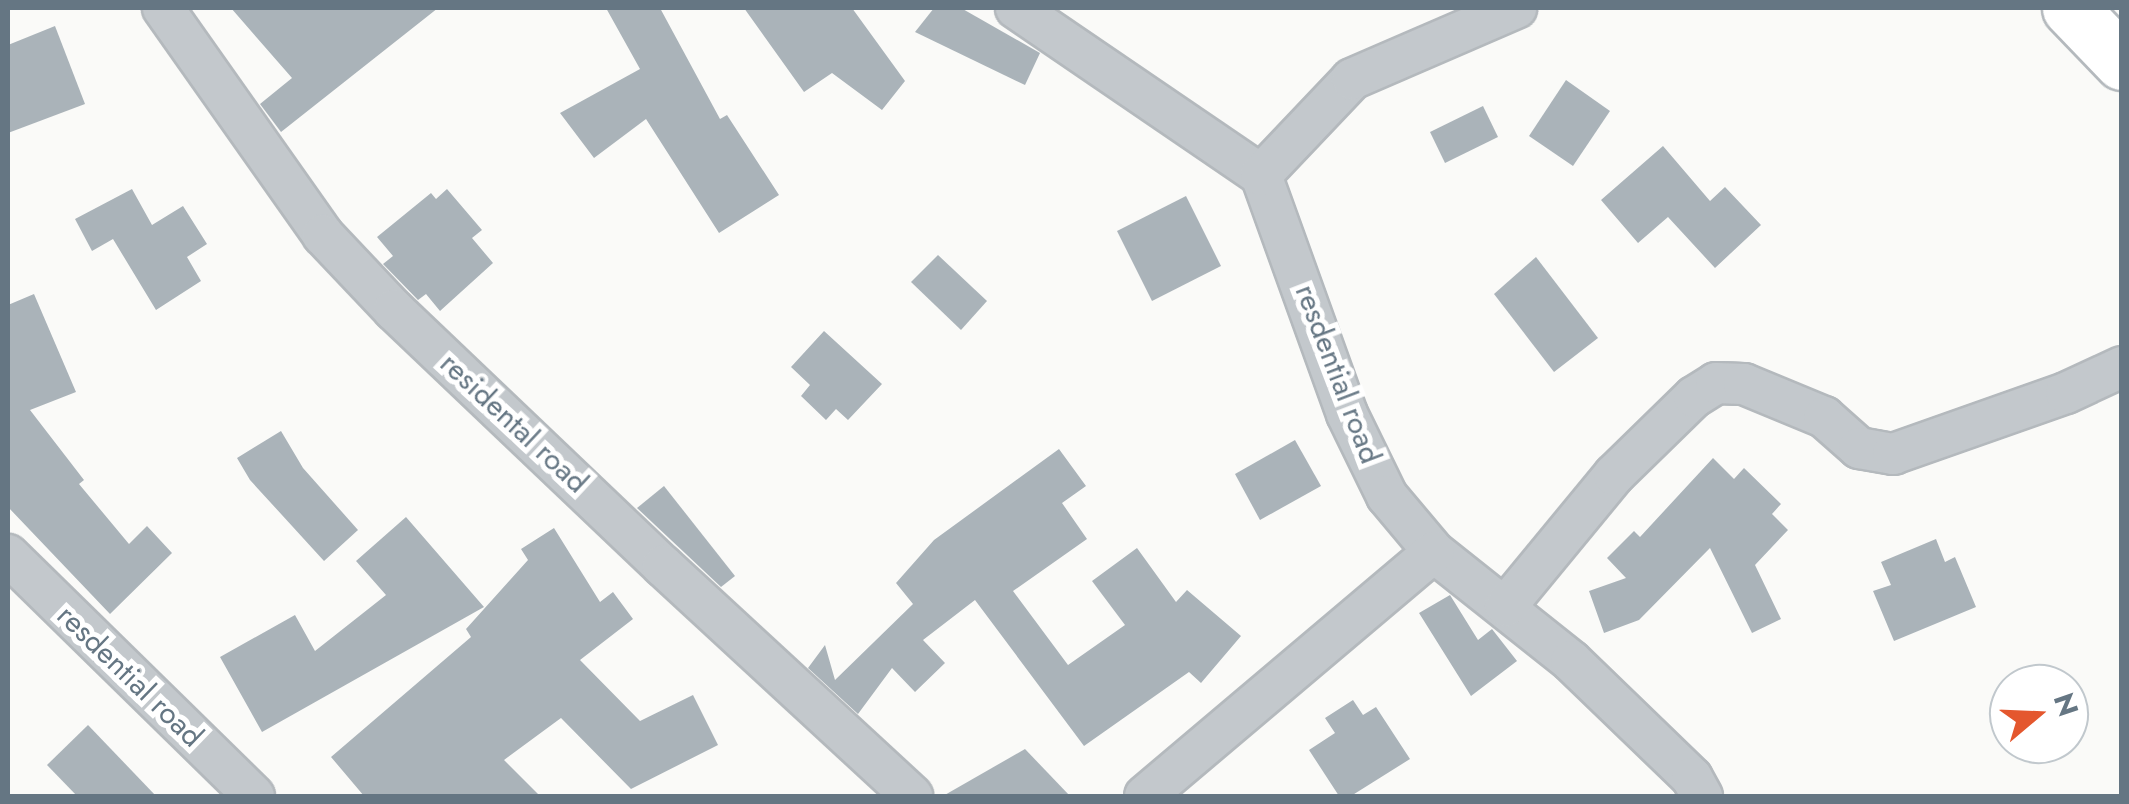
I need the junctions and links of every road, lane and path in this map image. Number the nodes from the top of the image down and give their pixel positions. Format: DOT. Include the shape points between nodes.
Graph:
graph roads {
  1 [pos="163,8"];
  2 [pos="1016,8"];
  3 [pos="1516,8"];
  4 [pos="2070,8"];
  5 [pos="2122,62"];
  6 [pos="1261,175"];
  7 [pos="2122,367"];
  8 [pos="1434,552"];
  9 [pos="8,554"];
  10 [pos="1506,606"];
  11 [pos="245,794"];
  12 [pos="912,796"];
  13 [pos="1145,796"];
  14 [pos="1702,796"];
  1 -- 12 [label="street, residental road" via="323,235 394,310"];
  2 -- 6 [label="street"];
  3 -- 6 [label="street" via="1352,79"];
  4 -- 5 [label="highway"];
  6 -- 8 [label="street, resdential road" via="1348,414 1387,496"];
  7 -- 10 [label="street" via="1893,454 1860,448 1824,417 1744,384 1716,383 1614,475"];
  8 -- 10 [label="street, resdential road"];
  8 -- 13 [label="street"];
  9 -- 11 [label="street, resdential road"];
  10 -- 14 [label="street, resdential road" via="1572,661 1692,778"];
}
